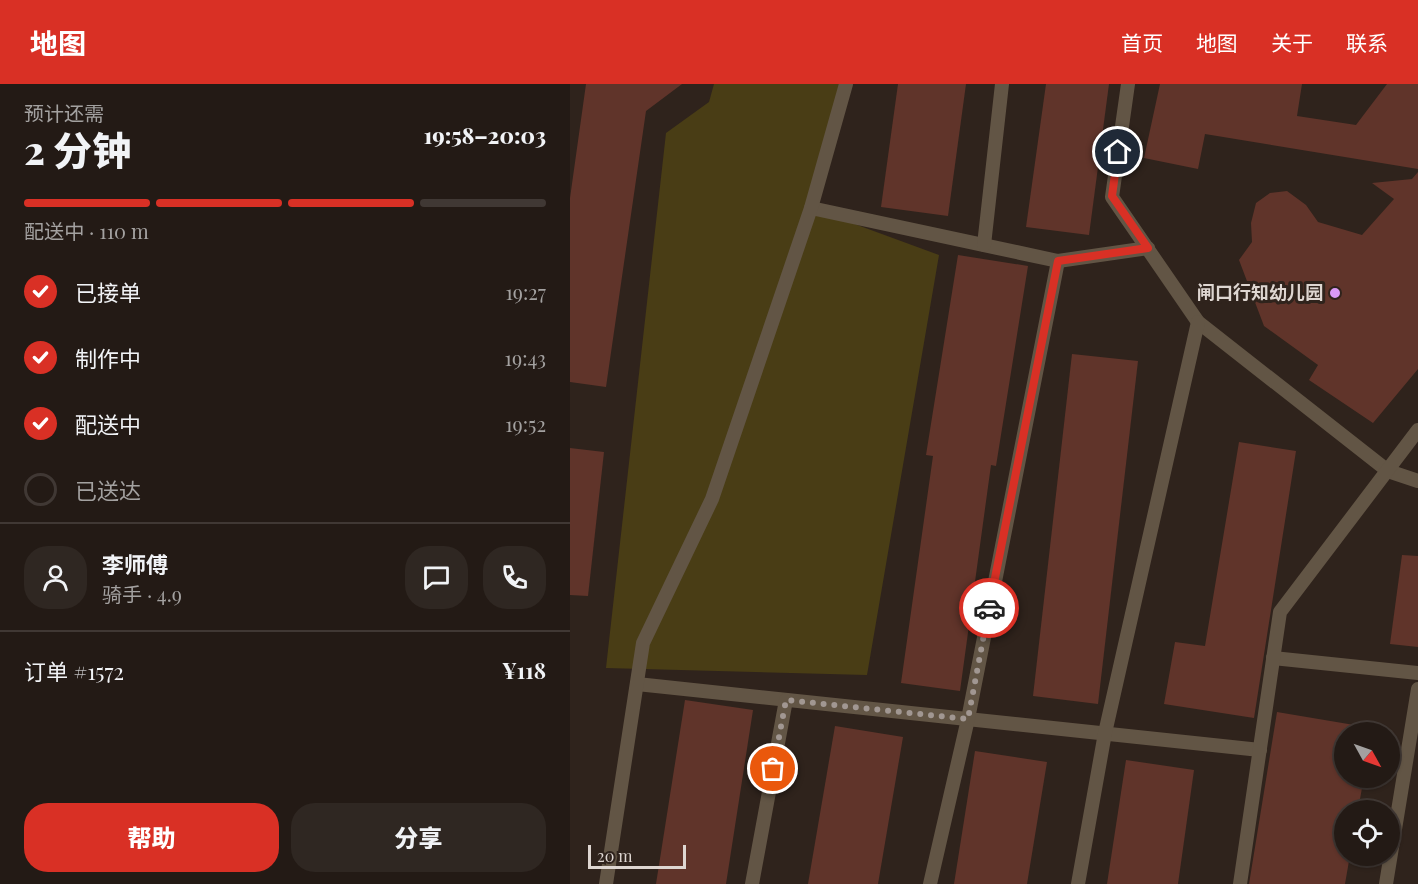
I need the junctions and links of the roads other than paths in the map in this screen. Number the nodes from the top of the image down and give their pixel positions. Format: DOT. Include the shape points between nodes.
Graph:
graph roads {
  1 [pos="846,84"];
  2 [pos="1002,84"];
  3 [pos="1128,84"];
  4 [pos="811,208"];
  5 [pos="984,245"];
  6 [pos="1148,248"];
  7 [pos="1058,261"];
  8 [pos="1198,322"];
  9 [pos="1418,430"];
  10 [pos="1388,471"];
  11 [pos="1418,481"];
  12 [pos="1273,658"];
  13 [pos="1418,673"];
  14 [pos="637,684"];
  15 [pos="1418,690"];
  16 [pos="786,700"];
  17 [pos="968,719"];
  18 [pos="1105,733"];
  19 [pos="1260,750"];
  20 [pos="606,884"];
  21 [pos="752,884"];
  22 [pos="930,884"];
  23 [pos="1078,884"];
  24 [pos="1240,884"];
  25 [pos="1386,884"];
  1 -- 4 [label="lane"];
  2 -- 5 [label="lane"];
  3 -- 6 [label="lane" via="1112,196"];
  4 -- 5 [label="lane"];
  4 -- 14 [label="lane" via="712,499 644,643"];
  5 -- 7 [label="lane"];
  6 -- 7 [label="lane"];
  6 -- 8 [label="lane"];
  7 -- 17 [label="lane"];
  8 -- 10 [label="lane"];
  8 -- 18 [label="lane"];
  9 -- 10 [label="lane"];
  10 -- 11 [label="lane"];
  10 -- 12 [label="lane" via="1280,612"];
  12 -- 13 [label="lane"];
  12 -- 19 [label="lane"];
  14 -- 16 [label="lane"];
  14 -- 20 [label="lane"];
  15 -- 25 [label="lane"];
  16 -- 17 [label="lane"];
  16 -- 21 [label="lane"];
  17 -- 18 [label="lane"];
  17 -- 22 [label="lane"];
  18 -- 19 [label="lane"];
  18 -- 23 [label="lane"];
  19 -- 24 [label="lane"];
}
